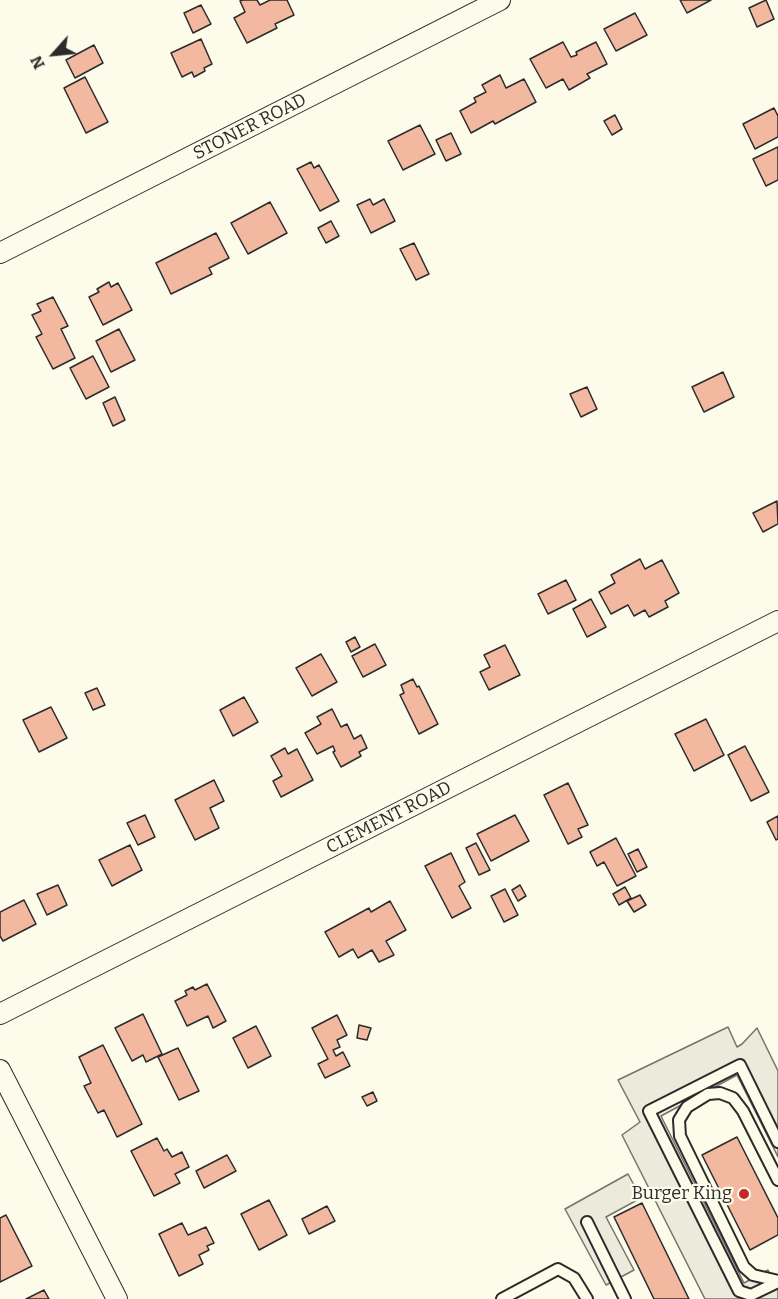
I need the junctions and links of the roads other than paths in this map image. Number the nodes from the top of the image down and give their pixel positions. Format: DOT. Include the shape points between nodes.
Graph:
graph roads {
  1 [pos="500,0"];
  2 [pos="0,253"];
  3 [pos="778,621"];
  4 [pos="0,1014"];
  5 [pos="0,1070"];
  6 [pos="778,1142"];
  7 [pos="778,1180"];
  8 [pos="587,1222"];
  9 [pos="778,1281"];
  10 [pos="117,1299"];
  11 [pos="502,1299"];
  12 [pos="587,1299"];
  13 [pos="625,1299"];
  1 -- 2 [label="street, STONER ROAD"];
  3 -- 4 [label="street, CLEMENT ROAD"];
  5 -- 10 [label="street"];
  6 -- 9 [label="lane" via="740,1065 649,1111 739,1291 751,1295"];
  7 -- 9 [label="lane" via="733,1098 708,1094 687,1107 679,1120 680,1136 744,1267 753,1275"];
  8 -- 13 [label="lane"];
  11 -- 12 [label="lane" via="558,1269 574,1278"];
}
